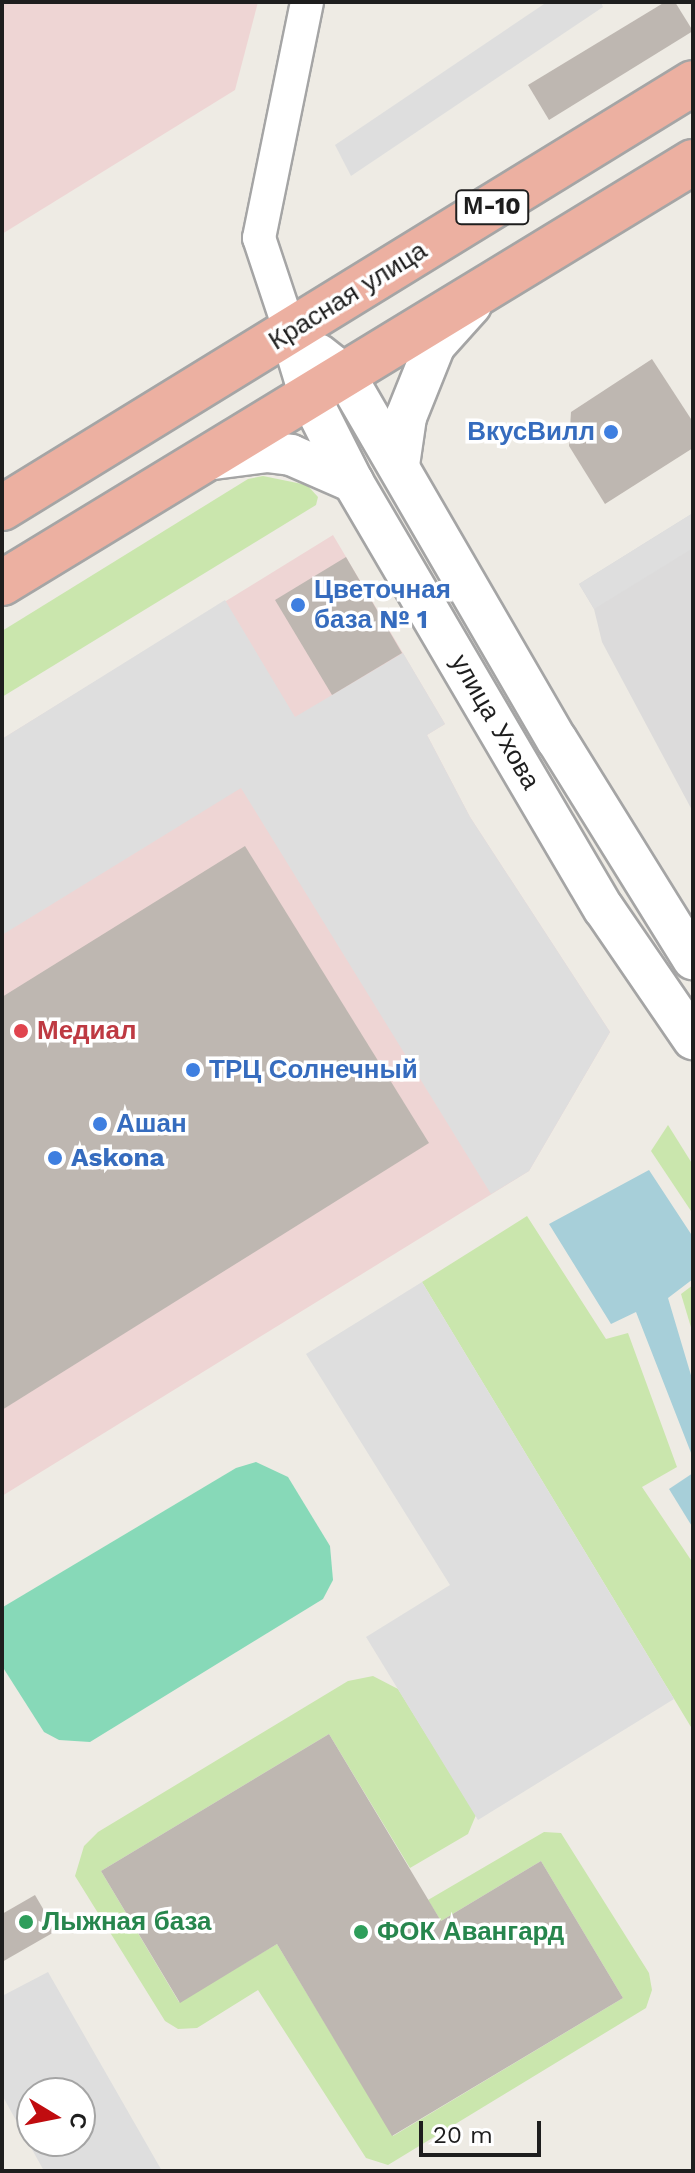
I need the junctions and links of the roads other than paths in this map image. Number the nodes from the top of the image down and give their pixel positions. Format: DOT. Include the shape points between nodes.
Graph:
graph roads {
  1 [pos="307,2"];
  2 [pos="693,83"];
  3 [pos="693,162"];
  4 [pos="495,283"];
  5 [pos="290,331"];
  6 [pos="327,386"];
  7 [pos="206,460"];
  8 [pos="399,465"];
  9 [pos="353,482"];
  10 [pos="2,508"];
  11 [pos="2,583"];
  12 [pos="693,959"];
  13 [pos="693,1039"];
  1 -- 5 [label="street" via="259,238"];
  2 -- 5 [label="highway, Красная улица / М-10"];
  3 -- 4 [label="highway, М-10"];
  4 -- 6 [label="highway, М-10"];
  4 -- 8 [label="street" via="435,345 406,417"];
  5 -- 6 [label="street"];
  5 -- 10 [label="highway, Красная улица / М-10"];
  6 -- 7 [label="highway, М-10"];
  6 -- 8 [label="street, улица Ухова"];
  6 -- 9 [label="street, улица Ухова"];
  7 -- 9 [label="street" via="291,455"];
  7 -- 11 [label="highway, М-10"];
  8 -- 12 [label="street, улица Ухова" via="557,740"];
  9 -- 13 [label="street, улица Ухова" via="604,909"];
}
